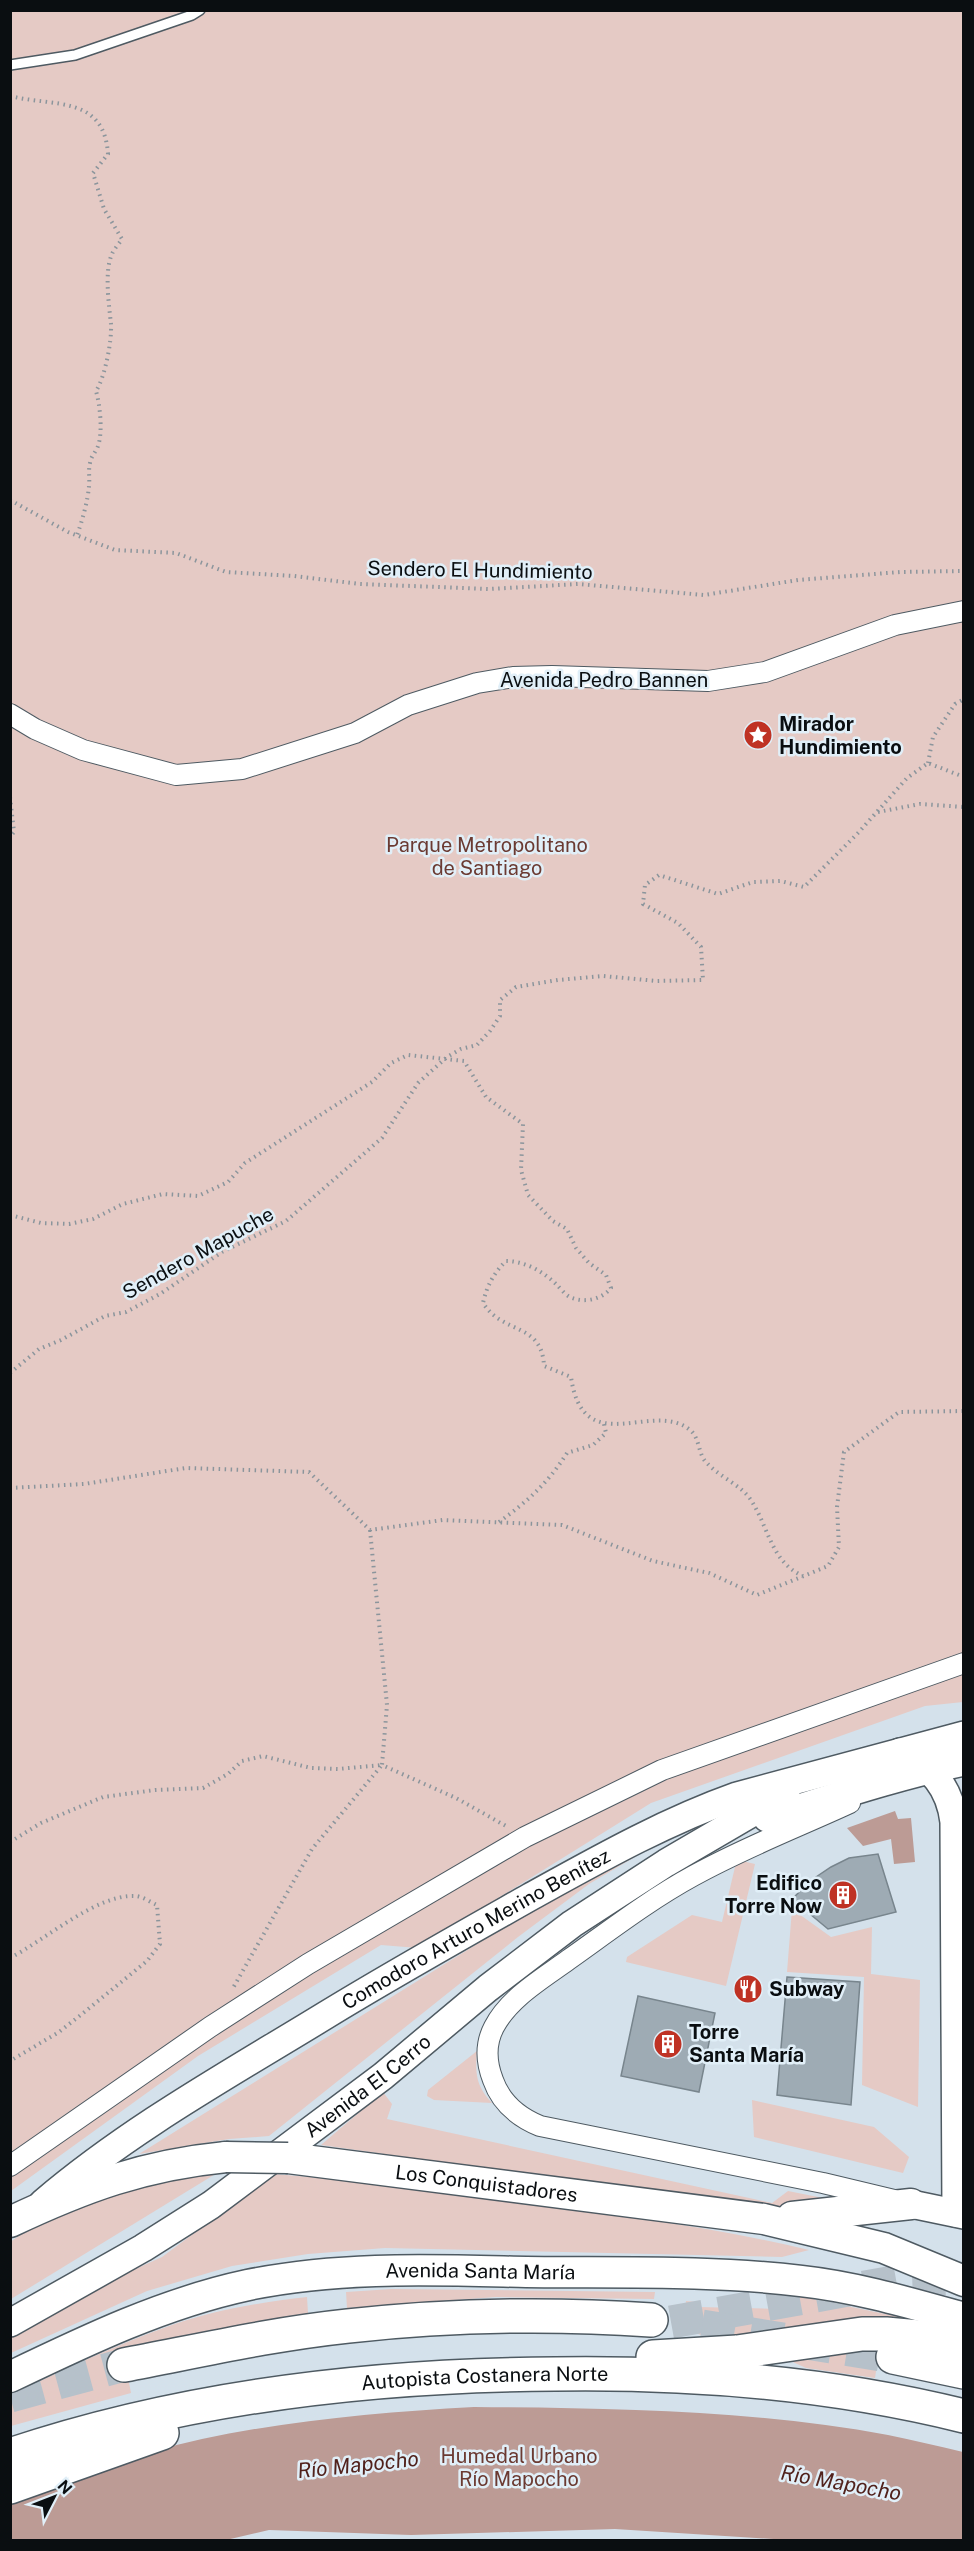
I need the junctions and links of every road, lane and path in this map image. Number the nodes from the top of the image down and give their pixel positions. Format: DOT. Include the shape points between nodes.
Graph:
graph roads {
  1 [pos="200,10"];
  2 [pos="10,65"];
  3 [pos="10,96"];
  4 [pos="10,500"];
  5 [pos="77,535"];
  6 [pos="963,571"];
  7 [pos="963,611"];
  8 [pos="963,699"];
  9 [pos="10,714"];
  10 [pos="928,763"];
  11 [pos="963,777"];
  12 [pos="10,797"];
  13 [pos="963,807"];
  14 [pos="876,812"];
  15 [pos="10,837"];
  16 [pos="447,1057"];
  17 [pos="10,1215"];
  18 [pos="10,1372"];
  19 [pos="963,1411"];
  20 [pos="604,1424"];
  21 [pos="10,1488"];
  22 [pos="499,1522"];
  23 [pos="370,1530"];
  24 [pos="803,1576"];
  25 [pos="963,1663"];
  26 [pos="963,1735"];
  27 [pos="900,1752"];
  28 [pos="963,1762"];
  29 [pos="382,1766"];
  30 [pos="848,1767"];
  31 [pos="929,1770"];
  32 [pos="882,1783"];
  33 [pos="717,1834"];
  34 [pos="525,1837"];
  35 [pos="10,1842"];
  36 [pos="10,1958"];
  37 [pos="210,2027"];
  38 [pos="10,2061"];
  39 [pos="960,2122"];
  40 [pos="10,2166"];
  41 [pos="912,2204"];
  42 [pos="960,2214"];
  43 [pos="22,2217"];
  44 [pos="764,2219"];
  45 [pos="963,2281"];
  46 [pos="963,2318"];
  47 [pos="651,2320"];
  48 [pos="10,2323"];
  49 [pos="963,2346"];
  50 [pos="893,2357"];
  51 [pos="124,2365"];
  52 [pos="963,2372"];
  53 [pos="515,2374"];
  54 [pos="10,2377"];
  55 [pos="277,2393"];
  56 [pos="963,2416"];
  57 [pos="10,2455"];
  58 [pos="10,2487"];
  1 -- 2 [label="lane" via="75,55"];
  3 -- 5 [label="path" via="83,108 100,122 108,154 93,173 104,209 122,239 111,256 111,326 102,382 96,391 101,407 99,445 90,459 90,485"];
  4 -- 5 [label="path, Sendero El Hundimiento"];
  5 -- 6 [label="path, Sendero El Hundimiento" via="115,550 176,554 226,572 360,584 489,589 578,584 704,596 798,580"];
  7 -- 9 [label="street, Avenida Pedro Bannen" via="895,625 765,672 708,681 552,676 477,683 408,705 355,733 242,769 176,775 83,750"];
  8 -- 10 [label="path" via="955,704 933,737"];
  10 -- 11 [label="path"];
  10 -- 14 [label="path, Sendero Mapuche" via="907,778"];
  12 -- 15 [label="path" via="14,832"];
  13 -- 14 [label="path" via="920,804"];
  14 -- 16 [label="path, Sendero Mapuche" via="804,887 781,880 753,882 718,894 659,875 645,885 643,904 678,923 701,947 704,980 603,976 516,987 500,1000 500,1016 477,1045"];
  16 -- 17 [label="path" via="408,1055 391,1064 372,1082 245,1163 228,1182 198,1196 163,1194 69,1224 40,1223"];
  16 -- 18 [label="path, Sendero Mapuche" via="418,1083 382,1138 286,1221 222,1251 135,1307 39,1349"];
  16 -- 20 [label="path" via="464,1061 486,1097 523,1124 521,1170 528,1195 553,1221 567,1229 576,1248 606,1275 611,1288 604,1296 592,1300 570,1298 540,1272 519,1261 506,1261 495,1272 483,1302 490,1314 536,1339 544,1354 544,1366 571,1377 573,1390 587,1416"];
  19 -- 24 [label="path" via="899,1412 844,1452 837,1507 839,1547 828,1566"];
  20 -- 22 [label="path" via="606,1433 593,1445 567,1453 532,1498"];
  20 -- 24 [label="path" via="680,1422 693,1432 705,1462 751,1500 777,1556 790,1570"];
  21 -- 23 [label="path" via="84,1484 186,1468 309,1472"];
  22 -- 23 [label="path" via="443,1520"];
  22 -- 24 [label="path" via="562,1525 653,1562 710,1573 757,1595"];
  23 -- 29 [label="path" via="387,1705"];
  25 -- 34 [label="street" via="662,1770"];
  26 -- 27 [label="street, Comodoro Arturo Merino Benítez"];
  27 -- 30 [label="street, Comodoro Arturo Merino Benítez"];
  27 -- 31 [label="street"];
  28 -- 31 [label="street, Avenida El Cerro"];
  29 -- 34 [label="path" via="456,1798"];
  29 -- 35 [label="path" via="311,1768 263,1756 242,1761 203,1788 103,1797 41,1823"];
  29 -- 37 [label="path" via="312,1849"];
  30 -- 33 [label="street, Avenida El Cerro" via="762,1807"];
  30 -- 43 [label="street, Comodoro Arturo Merino Benítez" via="716,1804 612,1851 424,1956 174,2108 87,2166"];
  31 -- 32 [label="street, Avenida El Cerro"];
  31 -- 39 [label="street" via="947,1793 954,1822"];
  32 -- 33 [label="street, Avenida El Cerro"];
  32 -- 41 [label="street, Avenida El Cerro" via="854,1801 722,1861 663,1894 529,1988 495,2024 487,2050 494,2084 508,2105 540,2126 823,2182"];
  33 -- 48 [label="street, Avenida El Cerro" via="572,1924 355,2098 211,2205"];
  34 -- 37 [label="street" via="308,1964"];
  36 -- 38 [label="path" via="73,1917 114,1898 138,1896 157,1905 160,1944 147,1961 59,2032"];
  37 -- 40 [label="street"];
  39 -- 42 [label="street"];
  41 -- 42 [label="street"];
  41 -- 44 [label="main road"];
  43 -- 44 [label="main road, Los Conquistadores, bridge" via="115,2178 171,2164 226,2157 288,2158"];
  44 -- 45 [label="main road, Los Conquistadores" via="884,2248"];
  46 -- 54 [label="main road, Avenida Santa María" via="837,2286 762,2277 339,2272 247,2286 166,2308"];
  47 -- 51 [label="highway" via="543,2315 347,2326"];
  49 -- 53 [label="highway" via="909,2335 862,2334 769,2349 625,2359"];
  50 -- 52 [label="highway"];
  53 -- 55 [label="highway, Autopista Costanera Norte" via="419,2377"];
  53 -- 56 [label="highway, Autopista Costanera Norte" via="709,2378 846,2394"];
  55 -- 57 [label="highway, Autopista Costanera Norte" via="127,2422"];
  55 -- 58 [label="highway"];
}
